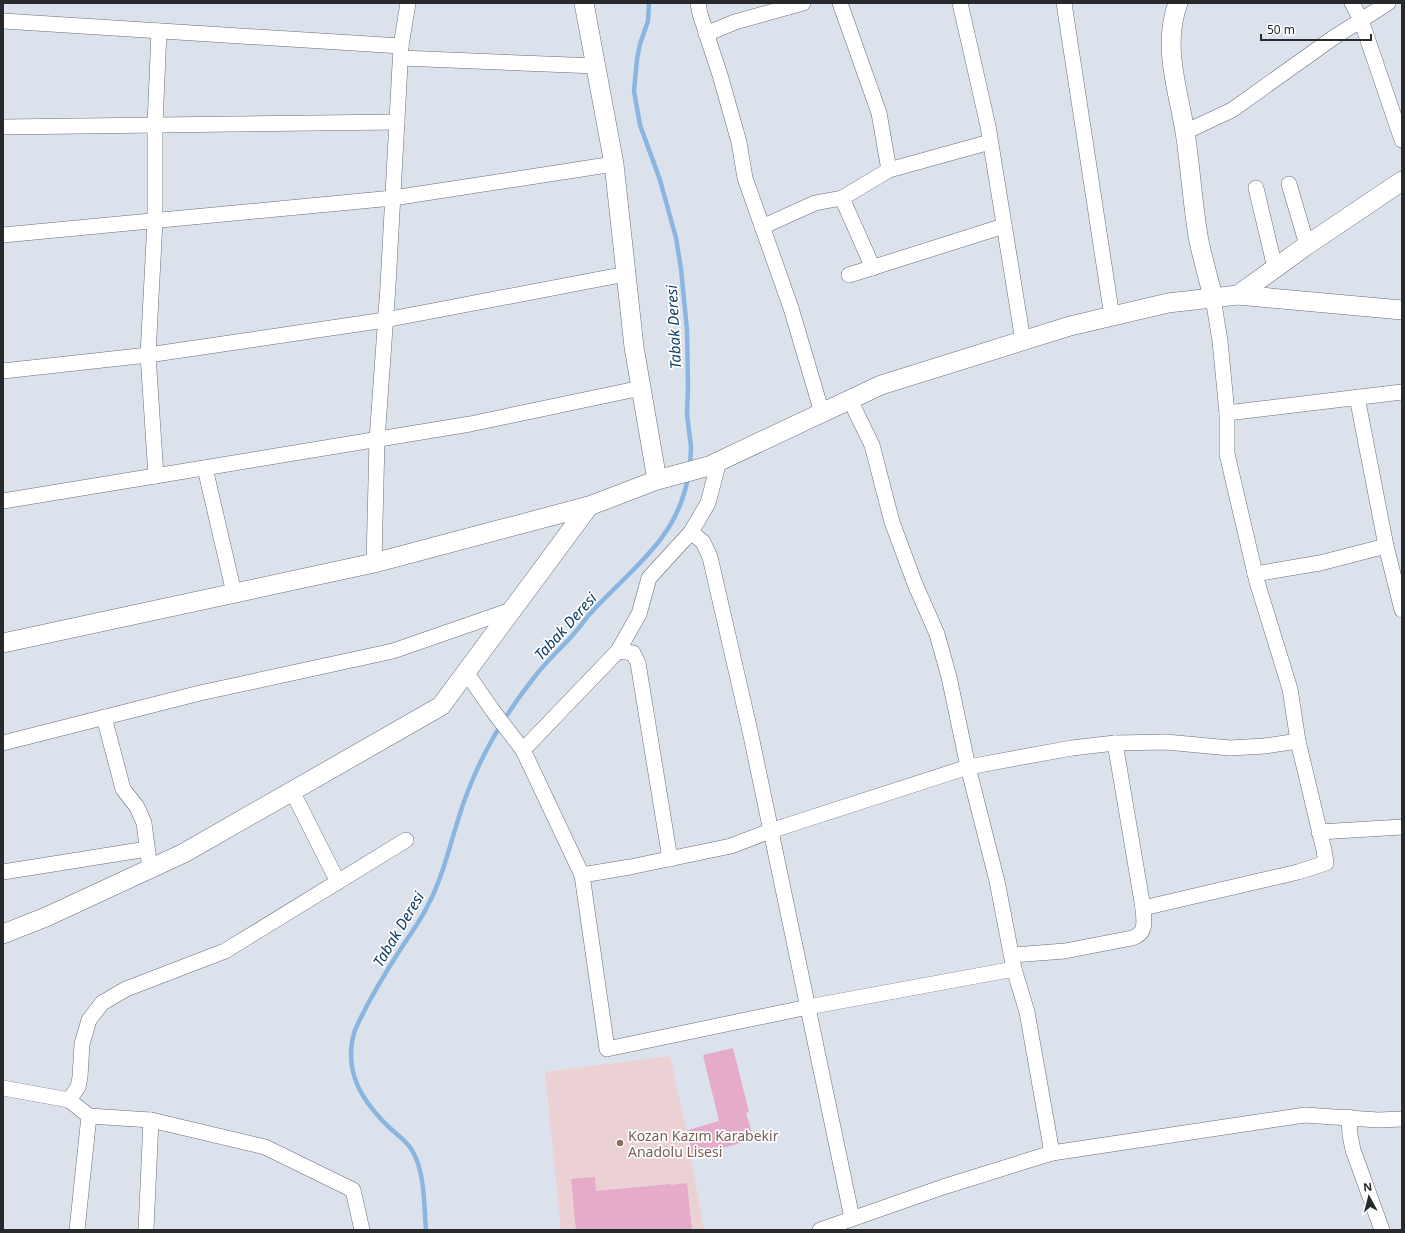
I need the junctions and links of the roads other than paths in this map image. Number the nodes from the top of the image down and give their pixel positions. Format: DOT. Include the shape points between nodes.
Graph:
graph roads {
  1 [pos="408,3"];
  2 [pos="584,3"];
  3 [pos="698,3"];
  4 [pos="803,3"];
  5 [pos="840,3"];
  6 [pos="960,3"];
  7 [pos="1064,3"];
  8 [pos="1178,3"];
  9 [pos="1352,3"];
  10 [pos="1388,3"];
  11 [pos="1361,20"];
  12 [pos="3,21"];
  13 [pos="159,32"];
  14 [pos="706,34"];
  15 [pos="401,52"];
  16 [pos="596,66"];
  17 [pos="397,122"];
  18 [pos="155,125"];
  19 [pos="3,127"];
  20 [pos="1185,132"];
  21 [pos="1402,140"];
  22 [pos="990,142"];
  23 [pos="614,164"];
  24 [pos="889,170"];
  25 [pos="1402,181"];
  26 [pos="1290,184"];
  27 [pos="1256,188"];
  28 [pos="393,198"];
  29 [pos="842,198"];
  30 [pos="155,221"];
  31 [pos="1004,226"];
  32 [pos="762,227"];
  33 [pos="3,235"];
  34 [pos="1307,245"];
  35 [pos="873,268"];
  36 [pos="1275,268"];
  37 [pos="626,274"];
  38 [pos="849,276"];
  39 [pos="1238,295"];
  40 [pos="1213,298"];
  41 [pos="1402,310"];
  42 [pos="1112,317"];
  43 [pos="385,320"];
  44 [pos="1023,341"];
  45 [pos="148,355"];
  46 [pos="3,371"];
  47 [pos="641,388"];
  48 [pos="1402,392"];
  49 [pos="1357,397"];
  50 [pos="850,400"];
  51 [pos="822,413"];
  52 [pos="1227,413"];
  53 [pos="377,440"];
  54 [pos="714,463"];
  55 [pos="205,468"];
  56 [pos="156,476"];
  57 [pos="663,478"];
  58 [pos="3,501"];
  59 [pos="589,506"];
  60 [pos="691,532"];
  61 [pos="1386,546"];
  62 [pos="374,563"];
  63 [pos="1255,574"];
  64 [pos="234,593"];
  65 [pos="511,610"];
  66 [pos="1402,610"];
  67 [pos="3,643"];
  68 [pos="618,651"];
  69 [pos="466,672"];
  70 [pos="104,717"];
  71 [pos="1298,741"];
  72 [pos="3,743"];
  73 [pos="1114,743"];
  74 [pos="523,750"];
  75 [pos="968,767"];
  76 [pos="292,791"];
  77 [pos="1402,827"];
  78 [pos="770,831"];
  79 [pos="1319,832"];
  80 [pos="406,840"];
  81 [pos="147,849"];
  82 [pos="670,859"];
  83 [pos="150,869"];
  84 [pos="3,872"];
  85 [pos="582,876"];
  86 [pos="338,882"];
  87 [pos="1143,908"];
  88 [pos="3,934"];
  89 [pos="1013,962"];
  90 [pos="808,1008"];
  91 [pos="3,1088"];
  92 [pos="69,1100"];
  93 [pos="90,1116"];
  94 [pos="1349,1117"];
  95 [pos="1402,1119"];
  96 [pos="151,1120"];
  97 [pos="1052,1153"];
  98 [pos="852,1218"];
  99 [pos="77,1230"];
  100 [pos="146,1230"];
  101 [pos="362,1230"];
  102 [pos="820,1230"];
  103 [pos="1382,1230"];
  1 -- 15 [label="street"];
  2 -- 16 [label="street"];
  3 -- 14 [label="street"];
  4 -- 14 [label="street" via="735,22"];
  5 -- 24 [label="street" via="879,113"];
  6 -- 22 [label="street"];
  7 -- 42 [label="street"];
  8 -- 20 [label="street" via="1170,45"];
  9 -- 11 [label="street"];
  10 -- 11 [label="street"];
  11 -- 20 [label="street" via="1232,110"];
  11 -- 21 [label="street"];
  12 -- 13 [label="street"];
  13 -- 15 [label="street"];
  13 -- 18 [label="street"];
  14 -- 32 [label="street" via="739,142 745,178"];
  15 -- 16 [label="street"];
  15 -- 17 [label="street"];
  16 -- 23 [label="street"];
  17 -- 18 [label="street"];
  17 -- 28 [label="street"];
  18 -- 19 [label="street"];
  18 -- 30 [label="street"];
  20 -- 40 [label="street" via="1197,231"];
  22 -- 24 [label="street"];
  22 -- 31 [label="street"];
  23 -- 28 [label="street"];
  23 -- 37 [label="street"];
  24 -- 29 [label="street"];
  25 -- 34 [label="street"];
  26 -- 34 [label="street"];
  27 -- 36 [label="street"];
  28 -- 30 [label="street"];
  28 -- 43 [label="street"];
  29 -- 32 [label="street" via="816,202"];
  29 -- 35 [label="street"];
  30 -- 33 [label="street"];
  30 -- 45 [label="street"];
  31 -- 35 [label="street"];
  31 -- 44 [label="street"];
  32 -- 51 [label="street"];
  34 -- 36 [label="street"];
  35 -- 38 [label="street"];
  36 -- 39 [label="street"];
  37 -- 43 [label="street"];
  37 -- 47 [label="street"];
  39 -- 40 [label="street"];
  39 -- 41 [label="street"];
  40 -- 42 [label="street" via="1168,303"];
  40 -- 52 [label="street"];
  42 -- 44 [label="street" via="1070,326"];
  43 -- 45 [label="street"];
  43 -- 53 [label="street"];
  44 -- 50 [label="street" via="880,385"];
  45 -- 46 [label="street"];
  45 -- 56 [label="street"];
  47 -- 53 [label="street" via="470,424"];
  47 -- 57 [label="street"];
  48 -- 49 [label="street"];
  49 -- 52 [label="street"];
  49 -- 61 [label="street"];
  50 -- 51 [label="street"];
  50 -- 75 [label="street" via="872,445 892,522 937,634 950,677"];
  51 -- 54 [label="street"];
  52 -- 63 [label="street" via="1227,454"];
  53 -- 55 [label="street"];
  53 -- 62 [label="street"];
  54 -- 57 [label="street"];
  54 -- 60 [label="street" via="708,503"];
  55 -- 56 [label="street"];
  55 -- 64 [label="street"];
  56 -- 58 [label="street"];
  57 -- 59 [label="street"];
  59 -- 62 [label="street"];
  59 -- 65 [label="street"];
  60 -- 68 [label="street" via="648,578 639,614"];
  60 -- 78 [label="street" via="703,542 710,557"];
  61 -- 63 [label="street" via="1320,563"];
  61 -- 66 [label="street"];
  62 -- 64 [label="street"];
  63 -- 71 [label="street" via="1290,689"];
  64 -- 67 [label="street"];
  65 -- 69 [label="street"];
  65 -- 70 [label="street" via="393,651 200,693"];
  68 -- 74 [label="street"];
  68 -- 82 [label="street" via="633,653 638,663"];
  69 -- 74 [label="street"];
  69 -- 76 [label="street" via="441,706"];
  70 -- 72 [label="street"];
  70 -- 81 [label="street" via="123,789 137,807 144,823"];
  71 -- 73 [label="street" via="1230,748 1166,742"];
  71 -- 79 [label="street"];
  73 -- 75 [label="street"];
  73 -- 87 [label="street"];
  74 -- 85 [label="street"];
  75 -- 78 [label="street"];
  75 -- 89 [label="street" via="997,881"];
  76 -- 83 [label="street" via="184,853"];
  76 -- 86 [label="street"];
  77 -- 79 [label="street"];
  78 -- 82 [label="street" via="731,846"];
  78 -- 90 [label="street"];
  79 -- 87 [label="street" via="1326,863 1298,872"];
  80 -- 86 [label="street"];
  81 -- 83 [label="street"];
  81 -- 84 [label="street"];
  82 -- 85 [label="street"];
  83 -- 88 [label="street"];
  85 -- 90 [label="street" via="608,1049"];
  86 -- 92 [label="street" via="225,951 126,989 102,1003 90,1020 82,1044 78,1087"];
  87 -- 89 [label="street" via="1143,928 1138,936"];
  89 -- 90 [label="street"];
  89 -- 97 [label="street" via="1027,1012"];
  90 -- 98 [label="street"];
  91 -- 92 [label="street"];
  92 -- 93 [label="street"];
  93 -- 96 [label="street"];
  93 -- 99 [label="street"];
  94 -- 95 [label="street"];
  94 -- 97 [label="street" via="1305,1115"];
  94 -- 103 [label="street" via="1353,1150"];
  96 -- 100 [label="street"];
  96 -- 101 [label="street" via="265,1148 353,1190"];
  97 -- 98 [label="street"];
  98 -- 102 [label="street"];
}
